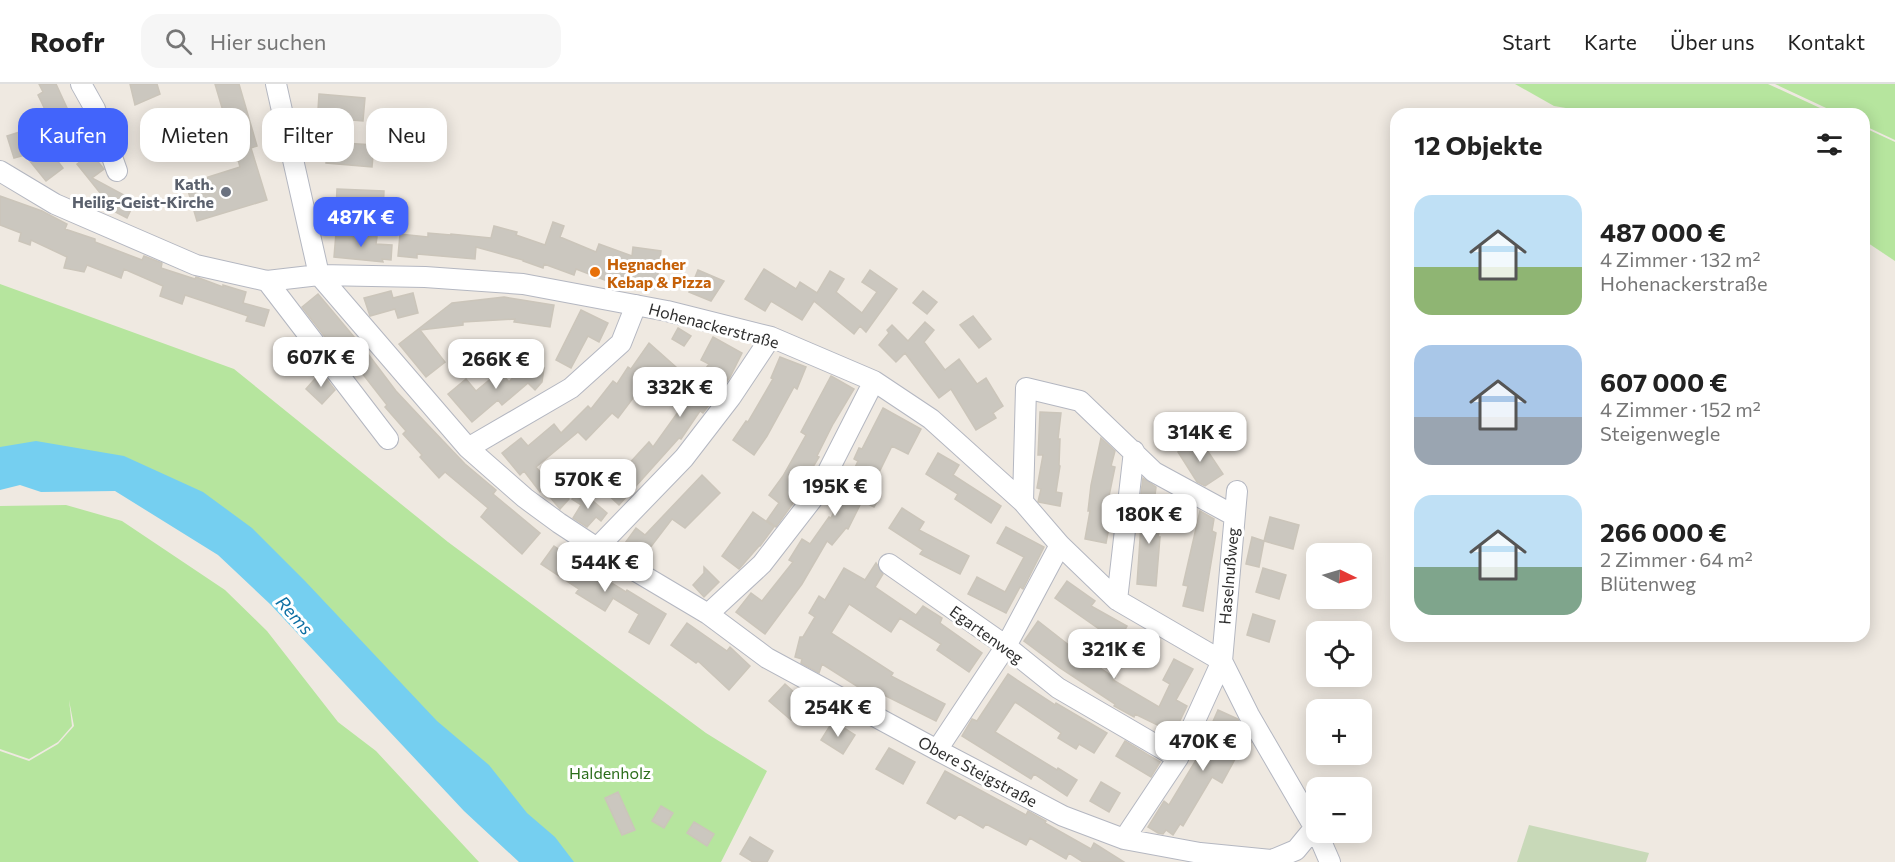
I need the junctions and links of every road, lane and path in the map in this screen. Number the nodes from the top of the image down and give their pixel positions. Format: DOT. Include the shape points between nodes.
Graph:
graph roads {
  1 [pos="81,84"];
  2 [pos="276,84"];
  3 [pos="0,171"];
  4 [pos="117,171"];
  5 [pos="319,275"];
  6 [pos="267,281"];
  7 [pos="636,305"];
  8 [pos="771,337"];
  9 [pos="874,381"];
  10 [pos="388,438"];
  11 [pos="468,448"];
  12 [pos="1134,451"];
  13 [pos="1237,491"];
  14 [pos="1023,502"];
  15 [pos="1233,515"];
  16 [pos="1060,545"];
  17 [pos="597,548"];
  18 [pos="889,564"];
  19 [pos="1117,600"];
  20 [pos="708,614"];
  21 [pos="1006,646"];
  22 [pos="1222,661"];
  23 [pos="937,750"];
  24 [pos="1178,758"];
  25 [pos="1306,813"];
  26 [pos="1124,839"];
  27 [pos="1308,843"];
  28 [pos="1322,843"];
  29 [pos="1299,856"];
  30 [pos="1330,862"];
  1 -- 4 [label="street" via="95,109"];
  2 -- 5 [label="street"];
  3 -- 6 [label="street, Hohenackerstraße" via="55,204 184,261"];
  5 -- 6 [label="street, Hohenackerstraße"];
  5 -- 7 [label="street, Hohenackerstraße" via="522,284"];
  5 -- 11 [label="street, Obere Steigstraße"];
  6 -- 10 [label="street"];
  7 -- 8 [label="street, Hohenackerstraße"];
  7 -- 11 [label="street" via="621,343 571,388"];
  8 -- 9 [label="street, Hohenackerstraße"];
  8 -- 17 [label="street" via="684,458"];
  9 -- 14 [label="street, Hohenackerstraße" via="931,419"];
  9 -- 20 [label="street" via="817,493 762,564"];
  11 -- 17 [label="street, Obere Steigstraße" via="525,498"];
  12 -- 14 [label="street" via="1080,401 1026,388"];
  12 -- 15 [label="street" via="1154,472"];
  12 -- 19 [label="street"];
  13 -- 15 [label="street, Haselnußweg"];
  14 -- 16 [label="street, Hohenackerstraße"];
  15 -- 22 [label="street, Haselnußweg"];
  16 -- 19 [label="street, Hohenackerstraße"];
  16 -- 21 [label="street"];
  17 -- 20 [label="street, Obere Steigstraße"];
  18 -- 21 [label="street, Egartenweg"];
  19 -- 22 [label="street, Hohenackerstraße"];
  20 -- 23 [label="street, Obere Steigstraße" via="767,657"];
  21 -- 23 [label="street"];
  21 -- 24 [label="street, Egartenweg" via="1058,688"];
  22 -- 24 [label="street"];
  22 -- 25 [label="street"];
  23 -- 26 [label="street, Obere Steigstraße" via="1063,816"];
  24 -- 26 [label="street"];
  26 -- 29 [label="street, Obere Steigstraße" via="1200,853 1272,860"];
  27 -- 29 [label="street, Obere Steigstraße"];
  28 -- 30 [label="street"];
}
